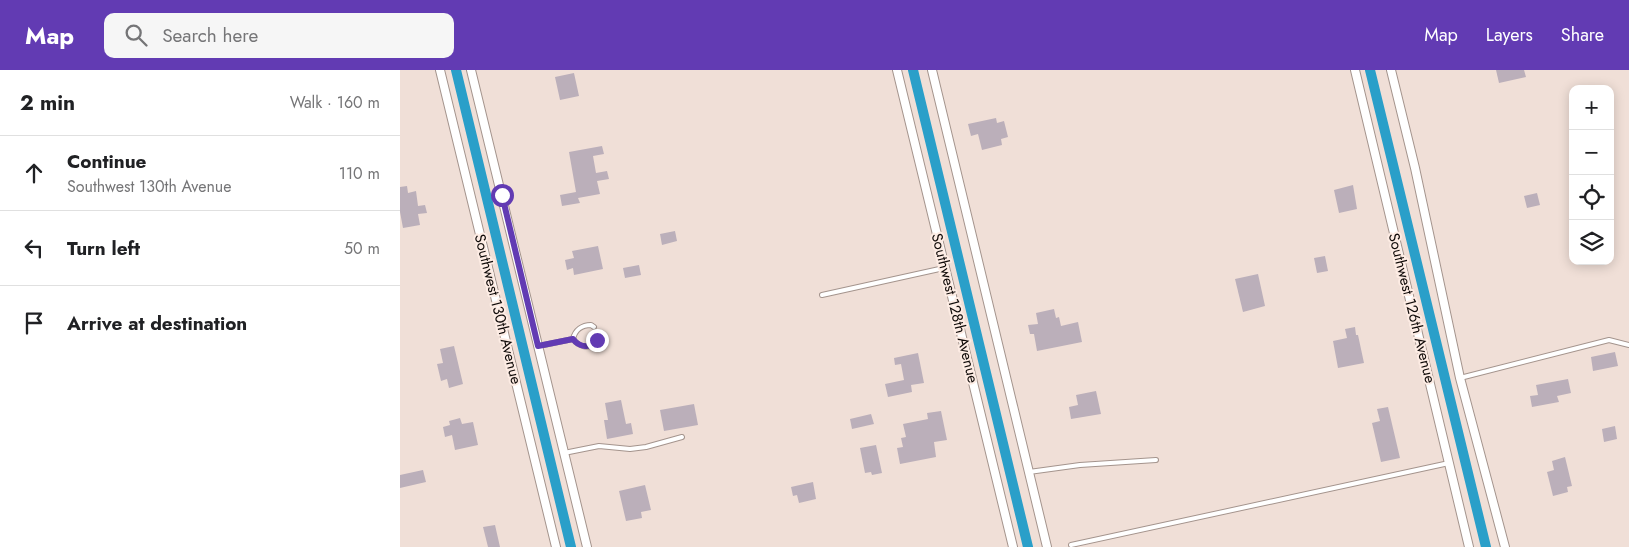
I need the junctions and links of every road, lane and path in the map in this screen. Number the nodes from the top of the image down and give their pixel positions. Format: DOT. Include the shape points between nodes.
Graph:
graph roads {
  1 [pos="440,70"];
  2 [pos="472,70"];
  3 [pos="897,70"];
  4 [pos="932,70"];
  5 [pos="1355,70"];
  6 [pos="1391,70"];
  7 [pos="945,268"];
  8 [pos="822,295"];
  9 [pos="594,327"];
  10 [pos="573,339"];
  11 [pos="597,340"];
  12 [pos="1629,345"];
  13 [pos="538,346"];
  14 [pos="1460,378"];
  15 [pos="682,437"];
  16 [pos="564,453"];
  17 [pos="1156,460"];
  18 [pos="1449,463"];
  19 [pos="1029,472"];
  20 [pos="1072,545"];
  21 [pos="556,547"];
  22 [pos="587,547"];
  23 [pos="1013,547"];
  24 [pos="1047,547"];
  25 [pos="1469,547"];
  26 [pos="1505,547"];
  1 -- 21 [label="street, Southwest 130th Avenue"];
  2 -- 13 [label="street, Southwest 130th Avenue"];
  3 -- 7 [label="street, Southwest 128th Avenue"];
  4 -- 19 [label="street"];
  5 -- 18 [label="street, Southwest 126th Avenue"];
  6 -- 14 [label="street, Southwest 126th Avenue"];
  7 -- 8 [label="lane"];
  7 -- 23 [label="street, Southwest 128th Avenue"];
  9 -- 10 [label="lane" via="582,327"];
  10 -- 11 [label="lane" via="584,346 593,345"];
  10 -- 13 [label="lane"];
  12 -- 14 [label="lane" via="1609,340"];
  13 -- 16 [label="street, Southwest 130th Avenue"];
  14 -- 26 [label="street, Southwest 126th Avenue"];
  15 -- 16 [label="lane" via="646,447 599,446"];
  16 -- 22 [label="street, Southwest 130th Avenue"];
  17 -- 19 [label="lane"];
  18 -- 20 [label="lane"];
  18 -- 25 [label="street, Southwest 126th Avenue"];
  19 -- 24 [label="street"];
}
